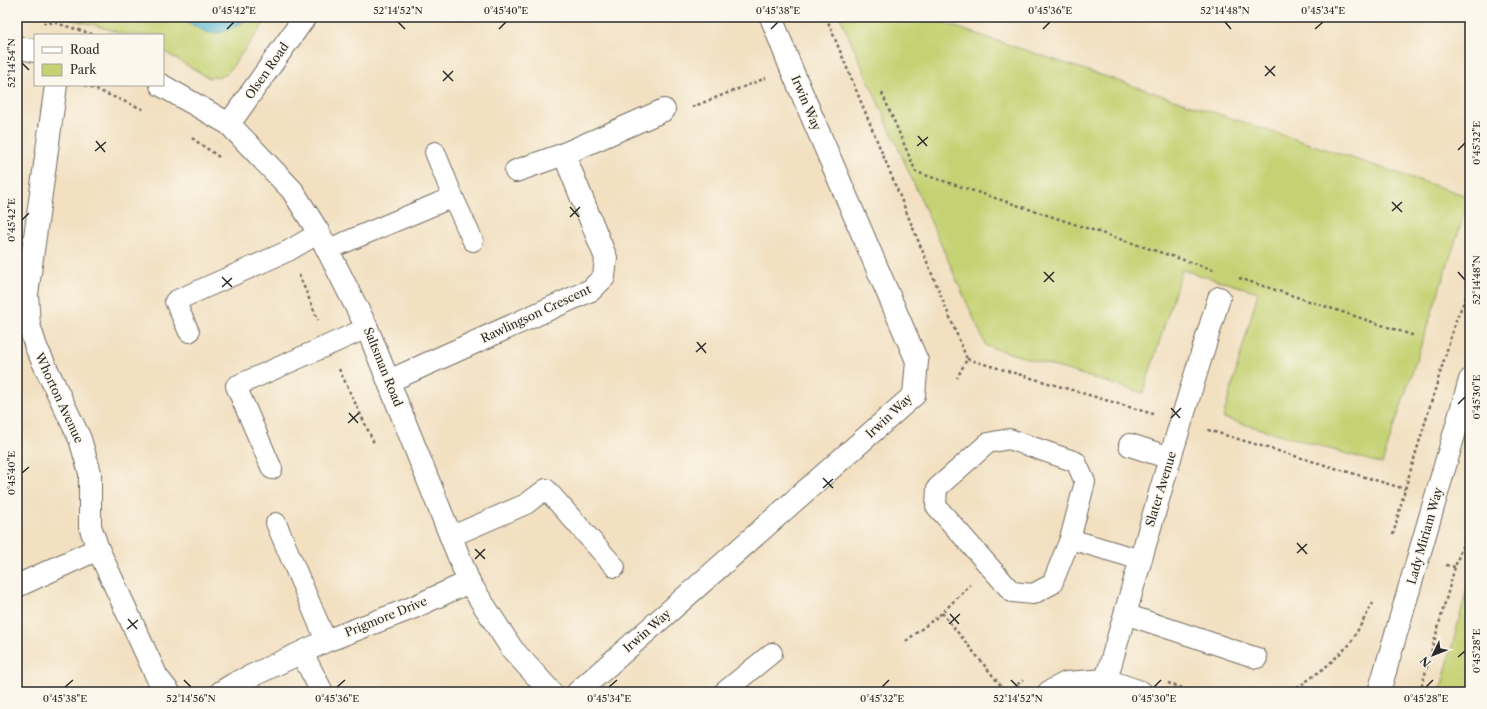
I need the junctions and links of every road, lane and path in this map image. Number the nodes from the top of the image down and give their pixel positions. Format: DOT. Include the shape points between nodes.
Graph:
graph roads {
  1 [pos="305,17"];
  2 [pos="771,17"];
  3 [pos="826,17"];
  4 [pos="40,22"];
  5 [pos="92,34"];
  6 [pos="17,47"];
  7 [pos="34,51"];
  8 [pos="791,68"];
  9 [pos="56,86"];
  10 [pos="163,86"];
  11 [pos="882,93"];
  12 [pos="664,110"];
  13 [pos="229,124"];
  14 [pos="435,152"];
  15 [pos="564,154"];
  16 [pos="516,171"];
  17 [pos="453,197"];
  18 [pos="324,241"];
  19 [pos="473,241"];
  20 [pos="1219,272"];
  21 [pos="1234,276"];
  22 [pos="1470,288"];
  23 [pos="1219,298"];
  24 [pos="23,326"];
  25 [pos="367,328"];
  26 [pos="189,332"];
  27 [pos="1415,336"];
  28 [pos="957,378"];
  29 [pos="1470,380"];
  30 [pos="389,381"];
  31 [pos="1130,445"];
  32 [pos="1170,458"];
  33 [pos="272,469"];
  34 [pos="276,523"];
  35 [pos="1470,523"];
  36 [pos="450,537"];
  37 [pos="1392,538"];
  38 [pos="1070,539"];
  39 [pos="98,549"];
  40 [pos="1140,560"];
  41 [pos="615,567"];
  42 [pos="990,567"];
  43 [pos="469,582"];
  44 [pos="17,586"];
  45 [pos="1375,599"];
  46 [pos="942,613"];
  47 [pos="1125,614"];
  48 [pos="326,641"];
  49 [pos="906,641"];
  50 [pos="302,652"];
  51 [pos="772,653"];
  52 [pos="1257,658"];
  53 [pos="1106,680"];
  54 [pos="169,692"];
  55 [pos="221,692"];
  56 [pos="322,692"];
  57 [pos="551,692"];
  58 [pos="578,692"];
  59 [pos="724,692"];
  60 [pos="1006,692"];
  61 [pos="1049,692"];
  62 [pos="1141,692"];
  63 [pos="1292,692"];
  64 [pos="1379,692"];
  65 [pos="1420,692"];
  1 -- 13 [label="street, Olsen Road"];
  2 -- 8 [label="street, Irwin Way"];
  3 -- 28 [label="path" via="966,359"];
  4 -- 5 [label="path" via="56,23"];
  6 -- 7 [label="street"];
  8 -- 12 [label="path" via="686,110"];
  8 -- 58 [label="street, Irwin Way" via="917,361 914,395"];
  9 -- 24 [label="street, Whorton Avenue"];
  10 -- 13 [label="street, Saltsman Road"];
  11 -- 20 [label="path" via="916,172"];
  12 -- 15 [label="street"];
  13 -- 18 [label="street, Saltsman Road" via="292,190"];
  14 -- 17 [label="lane"];
  15 -- 16 [label="street"];
  15 -- 30 [label="street, Rawlingson Crescent" via="606,258 604,276 591,290"];
  17 -- 18 [label="lane"];
  17 -- 19 [label="lane"];
  18 -- 25 [label="street, Saltsman Road"];
  18 -- 26 [label="lane" via="288,251 175,301"];
  21 -- 27 [label="path"];
  22 -- 37 [label="path" via="1456,320"];
  23 -- 32 [label="street, Slater Avenue"];
  24 -- 39 [label="street, Whorton Avenue" via="36,347 80,439 90,473 90,526"];
  25 -- 30 [label="street, Saltsman Road"];
  25 -- 33 [label="lane" via="236,386"];
  29 -- 64 [label="street, Lady Miriam Way"];
  30 -- 36 [label="street, Saltsman Road"];
  31 -- 32 [label="street"];
  32 -- 40 [label="street, Slater Avenue"];
  34 -- 48 [label="lane"];
  35 -- 65 [label="path"];
  36 -- 41 [label="lane" via="526,504 546,489"];
  36 -- 43 [label="street, Saltsman Road"];
  38 -- 40 [label="lane"];
  38 -- 42 [label="lane" via="1052,584 1033,594 1012,592"];
  38 -- 42 [label="lane" via="1085,482 1076,462 1009,439 988,443 937,488 936,506"];
  39 -- 44 [label="street"];
  39 -- 54 [label="street, Whorton Avenue" via="157,677"];
  40 -- 47 [label="street, Slater Avenue"];
  42 -- 46 [label="path"];
  43 -- 48 [label="street, Prigmore Drive" via="412,608"];
  43 -- 57 [label="street, Saltsman Road" via="512,650"];
  45 -- 63 [label="path" via="1350,644 1328,665"];
  46 -- 49 [label="path"];
  46 -- 60 [label="path"];
  47 -- 52 [label="lane"];
  47 -- 53 [label="street, Slater Avenue"];
  48 -- 50 [label="street, Prigmore Drive"];
  50 -- 55 [label="street, Prigmore Drive"];
  50 -- 56 [label="street"];
  51 -- 59 [label="lane"];
  53 -- 61 [label="street" via="1066,683"];
  53 -- 62 [label="street"];
}
